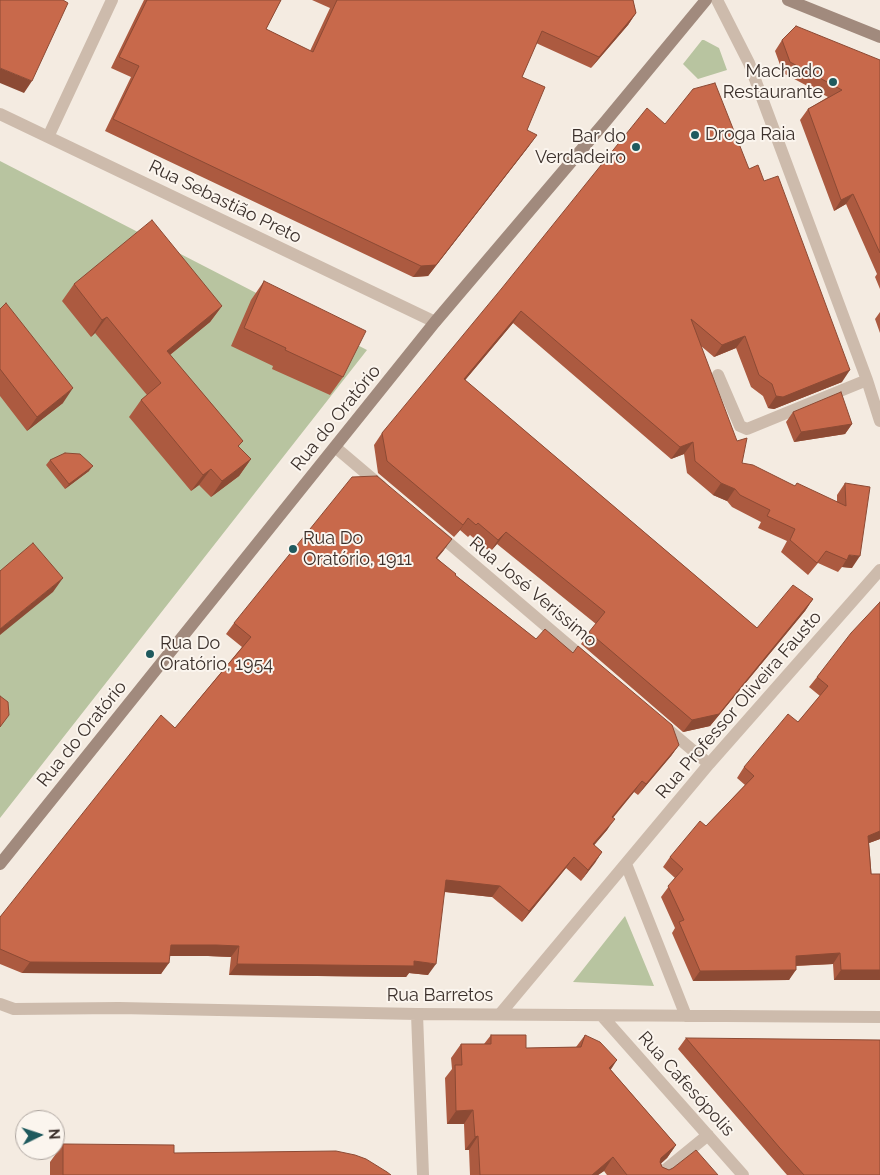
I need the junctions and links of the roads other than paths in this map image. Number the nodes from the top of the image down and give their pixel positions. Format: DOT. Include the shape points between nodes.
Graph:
graph roads {
  1 [pos="112,0"];
  2 [pos="706,0"];
  3 [pos="717,0"];
  4 [pos="788,0"];
  5 [pos="880,38"];
  6 [pos="0,114"];
  7 [pos="48,137"];
  8 [pos="435,322"];
  9 [pos="718,375"];
  10 [pos="867,380"];
  11 [pos="880,421"];
  12 [pos="335,447"];
  13 [pos="387,491"];
  14 [pos="425,523"];
  15 [pos="880,570"];
  16 [pos="597,669"];
  17 [pos="657,720"];
  18 [pos="709,764"];
  19 [pos="0,864"];
  20 [pos="626,864"];
  21 [pos="0,1004"];
  22 [pos="417,1014"];
  23 [pos="500,1014"];
  24 [pos="602,1016"];
  25 [pos="686,1016"];
  26 [pos="880,1017"];
  27 [pos="708,1135"];
  28 [pos="424,1175"];
  29 [pos="659,1175"];
  30 [pos="743,1175"];
  1 -- 7 [label="street"];
  2 -- 8 [label="street, Rua do Oratório"];
  3 -- 10 [label="street" via="749,63"];
  4 -- 5 [label="street"];
  6 -- 7 [label="street, Rua Sebastião Preto"];
  7 -- 8 [label="street, Rua Sebastião Preto"];
  8 -- 12 [label="street, Rua do Oratório"];
  9 -- 10 [label="street" via="740,426 747,429"];
  10 -- 11 [label="street"];
  12 -- 13 [label="street"];
  12 -- 19 [label="street, Rua do Oratório"];
  14 -- 16 [label="street, Rua José Verissimo"];
  15 -- 18 [label="street, Rua Professor Oliveira Fausto"];
  17 -- 18 [label="street"];
  18 -- 20 [label="street, Rua Professor Oliveira Fausto"];
  20 -- 23 [label="street, Rua Professor Oliveira Fausto"];
  20 -- 25 [label="street"];
  21 -- 22 [label="street, Rua Barretos" via="14,1009"];
  22 -- 23 [label="street, Rua Barretos"];
  22 -- 28 [label="street"];
  23 -- 24 [label="street, Rua Barretos"];
  24 -- 25 [label="street, Rua Barretos"];
  24 -- 27 [label="street, Rua Cafesópolis"];
  25 -- 26 [label="street, Rua Barretos"];
  27 -- 29 [label="street"];
  27 -- 30 [label="street, Rua Cafesópolis"];
}
